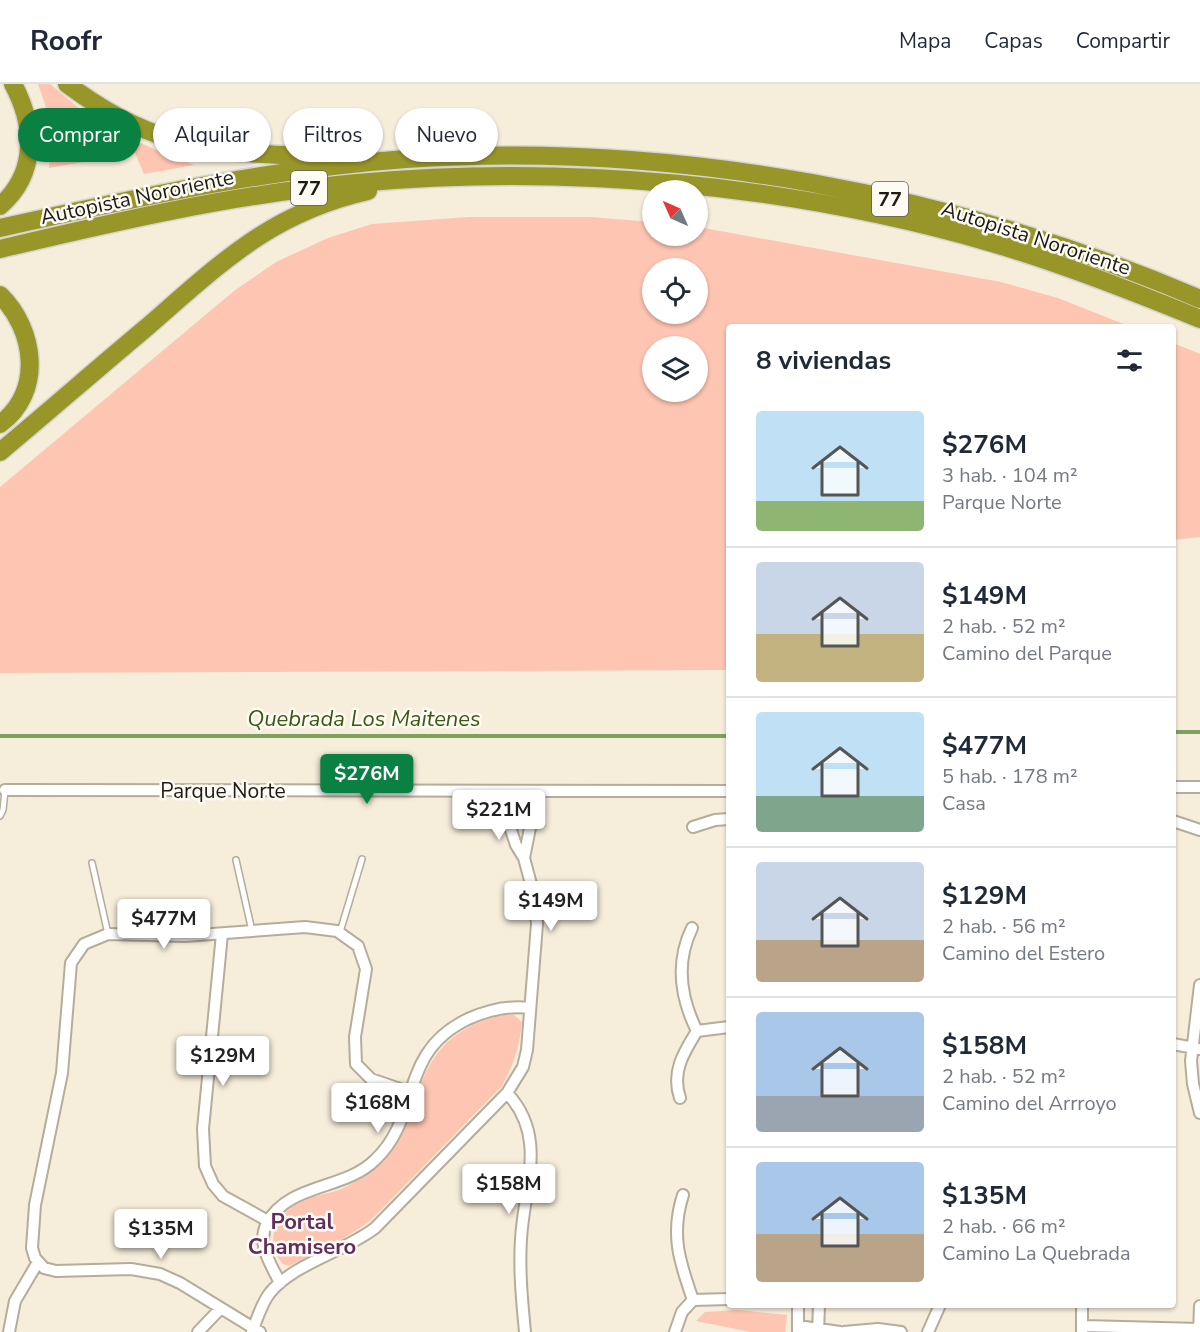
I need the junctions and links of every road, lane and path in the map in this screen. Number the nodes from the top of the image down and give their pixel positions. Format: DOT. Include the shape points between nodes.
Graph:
graph roads {
  1 [pos="13,84"];
  2 [pos="67,84"];
  3 [pos="498,158"];
  4 [pos="395,159"];
  5 [pos="395,161"];
  6 [pos="428,178"];
  7 [pos="0,206"];
  8 [pos="0,228"];
  9 [pos="0,249"];
  10 [pos="0,295"];
  11 [pos="1200,299"];
  12 [pos="1200,319"];
  13 [pos="0,424"];
  14 [pos="0,452"];
  15 [pos="1176,787"];
  16 [pos="1200,787"];
  17 [pos="5,790"];
  18 [pos="530,790"];
  19 [pos="726,790"];
  20 [pos="506,791"];
  21 [pos="0,816"];
  22 [pos="726,819"];
  23 [pos="1176,822"];
  24 [pos="693,827"];
  25 [pos="1200,830"];
  26 [pos="524,858"];
  27 [pos="363,859"];
  28 [pos="236,860"];
  29 [pos="92,863"];
  30 [pos="692,928"];
  31 [pos="252,932"];
  32 [pos="340,932"];
  33 [pos="108,934"];
  34 [pos="222,934"];
  35 [pos="1200,985"];
  36 [pos="530,1008"];
  37 [pos="1197,1018"];
  38 [pos="726,1027"];
  39 [pos="697,1031"];
  40 [pos="1176,1045"];
  41 [pos="1196,1048"];
  42 [pos="409,1092"];
  43 [pos="507,1093"];
  44 [pos="680,1098"];
  45 [pos="1200,1107"];
  46 [pos="1200,1113"];
  47 [pos="683,1195"];
  48 [pos="268,1221"];
  49 [pos="38,1262"];
  50 [pos="280,1283"];
  51 [pos="726,1299"];
  52 [pos="693,1300"];
  53 [pos="1200,1306"];
  54 [pos="798,1308"];
  55 [pos="818,1308"];
  56 [pos="939,1308"];
  57 [pos="1082,1308"];
  58 [pos="220,1310"];
  59 [pos="798,1329"];
  60 [pos="1083,1329"];
  61 [pos="1199,1330"];
  62 [pos="255,1331"];
  63 [pos="819,1331"];
  64 [pos="9,1332"];
  65 [pos="198,1332"];
  66 [pos="525,1332"];
  67 [pos="675,1332"];
  68 [pos="842,1332"];
  69 [pos="901,1332"];
  70 [pos="928,1332"];
  1 -- 7 [label="highway" via="28,120 29,153 19,185"];
  2 -- 4 [label="highway" via="131,123 210,150 261,156"];
  3 -- 11 [label="highway, Autopista Nororiente / 77" via="630,162 848,190 1045,240"];
  5 -- 8 [label="highway, Autopista Nororiente / 77" via="225,181"];
  6 -- 9 [label="highway, Autopista Nororiente / 77" via="243,198 142,216"];
  6 -- 12 [label="highway, Autopista Nororiente / 77" via="613,180 743,192 839,209 1000,246"];
  6 -- 14 [label="highway" via="329,202 300,212 260,234"];
  10 -- 13 [label="highway" via="23,326 30,358 23,395"];
  15 -- 16 [label="street"];
  17 -- 20 [label="street, Parque Norte"];
  17 -- 21 [label="lane"];
  18 -- 19 [label="street, Parque Norte"];
  18 -- 20 [label="street, Parque Norte"];
  18 -- 26 [label="street" via="531,823"];
  20 -- 26 [label="street" via="511,833"];
  22 -- 24 [label="street"];
  23 -- 25 [label="street"];
  26 -- 36 [label="street" via="537,924"];
  27 -- 32 [label="lane"];
  28 -- 31 [label="lane"];
  29 -- 33 [label="lane"];
  30 -- 39 [label="street" via="681,974 686,1003"];
  31 -- 32 [label="street" via="317,927"];
  31 -- 34 [label="street"];
  32 -- 42 [label="street" via="358,946 366,969 355,1037 356,1064 371,1079"];
  33 -- 34 [label="street"];
  33 -- 49 [label="street" via="84,944 69,971 62,1073 35,1205 32,1248"];
  34 -- 48 [label="street" via="203,1129 205,1166 223,1196"];
  35 -- 37 [label="street"];
  36 -- 42 [label="street" via="497,1009 452,1028 427,1052"];
  36 -- 43 [label="street" via="525,1059"];
  37 -- 41 [label="street"];
  38 -- 39 [label="street"];
  39 -- 44 [label="street" via="678,1066"];
  40 -- 41 [label="street"];
  41 -- 45 [label="street" via="1191,1074"];
  42 -- 48 [label="street" via="393,1138 374,1162 347,1179 299,1195"];
  43 -- 50 [label="street" via="375,1228"];
  43 -- 66 [label="street" via="523,1114 531,1143 521,1241"];
  45 -- 46 [label="street"];
  47 -- 52 [label="street" via="676,1245"];
  48 -- 50 [label="street" via="263,1245"];
  49 -- 58 [label="street" via="56,1271 130,1269 160,1274"];
  49 -- 64 [label="street" via="15,1301"];
  50 -- 62 [label="street" via="263,1304"];
  51 -- 52 [label="street"];
  52 -- 67 [label="street" via="682,1312"];
  53 -- 61 [label="street"];
  54 -- 59 [label="street"];
  55 -- 63 [label="street"];
  56 -- 70 [label="street"];
  57 -- 60 [label="street"];
  58 -- 62 [label="street"];
  58 -- 65 [label="street"];
  59 -- 63 [label="street"];
  60 -- 61 [label="street"];
  63 -- 68 [label="street"];
  68 -- 69 [label="street"];
}
